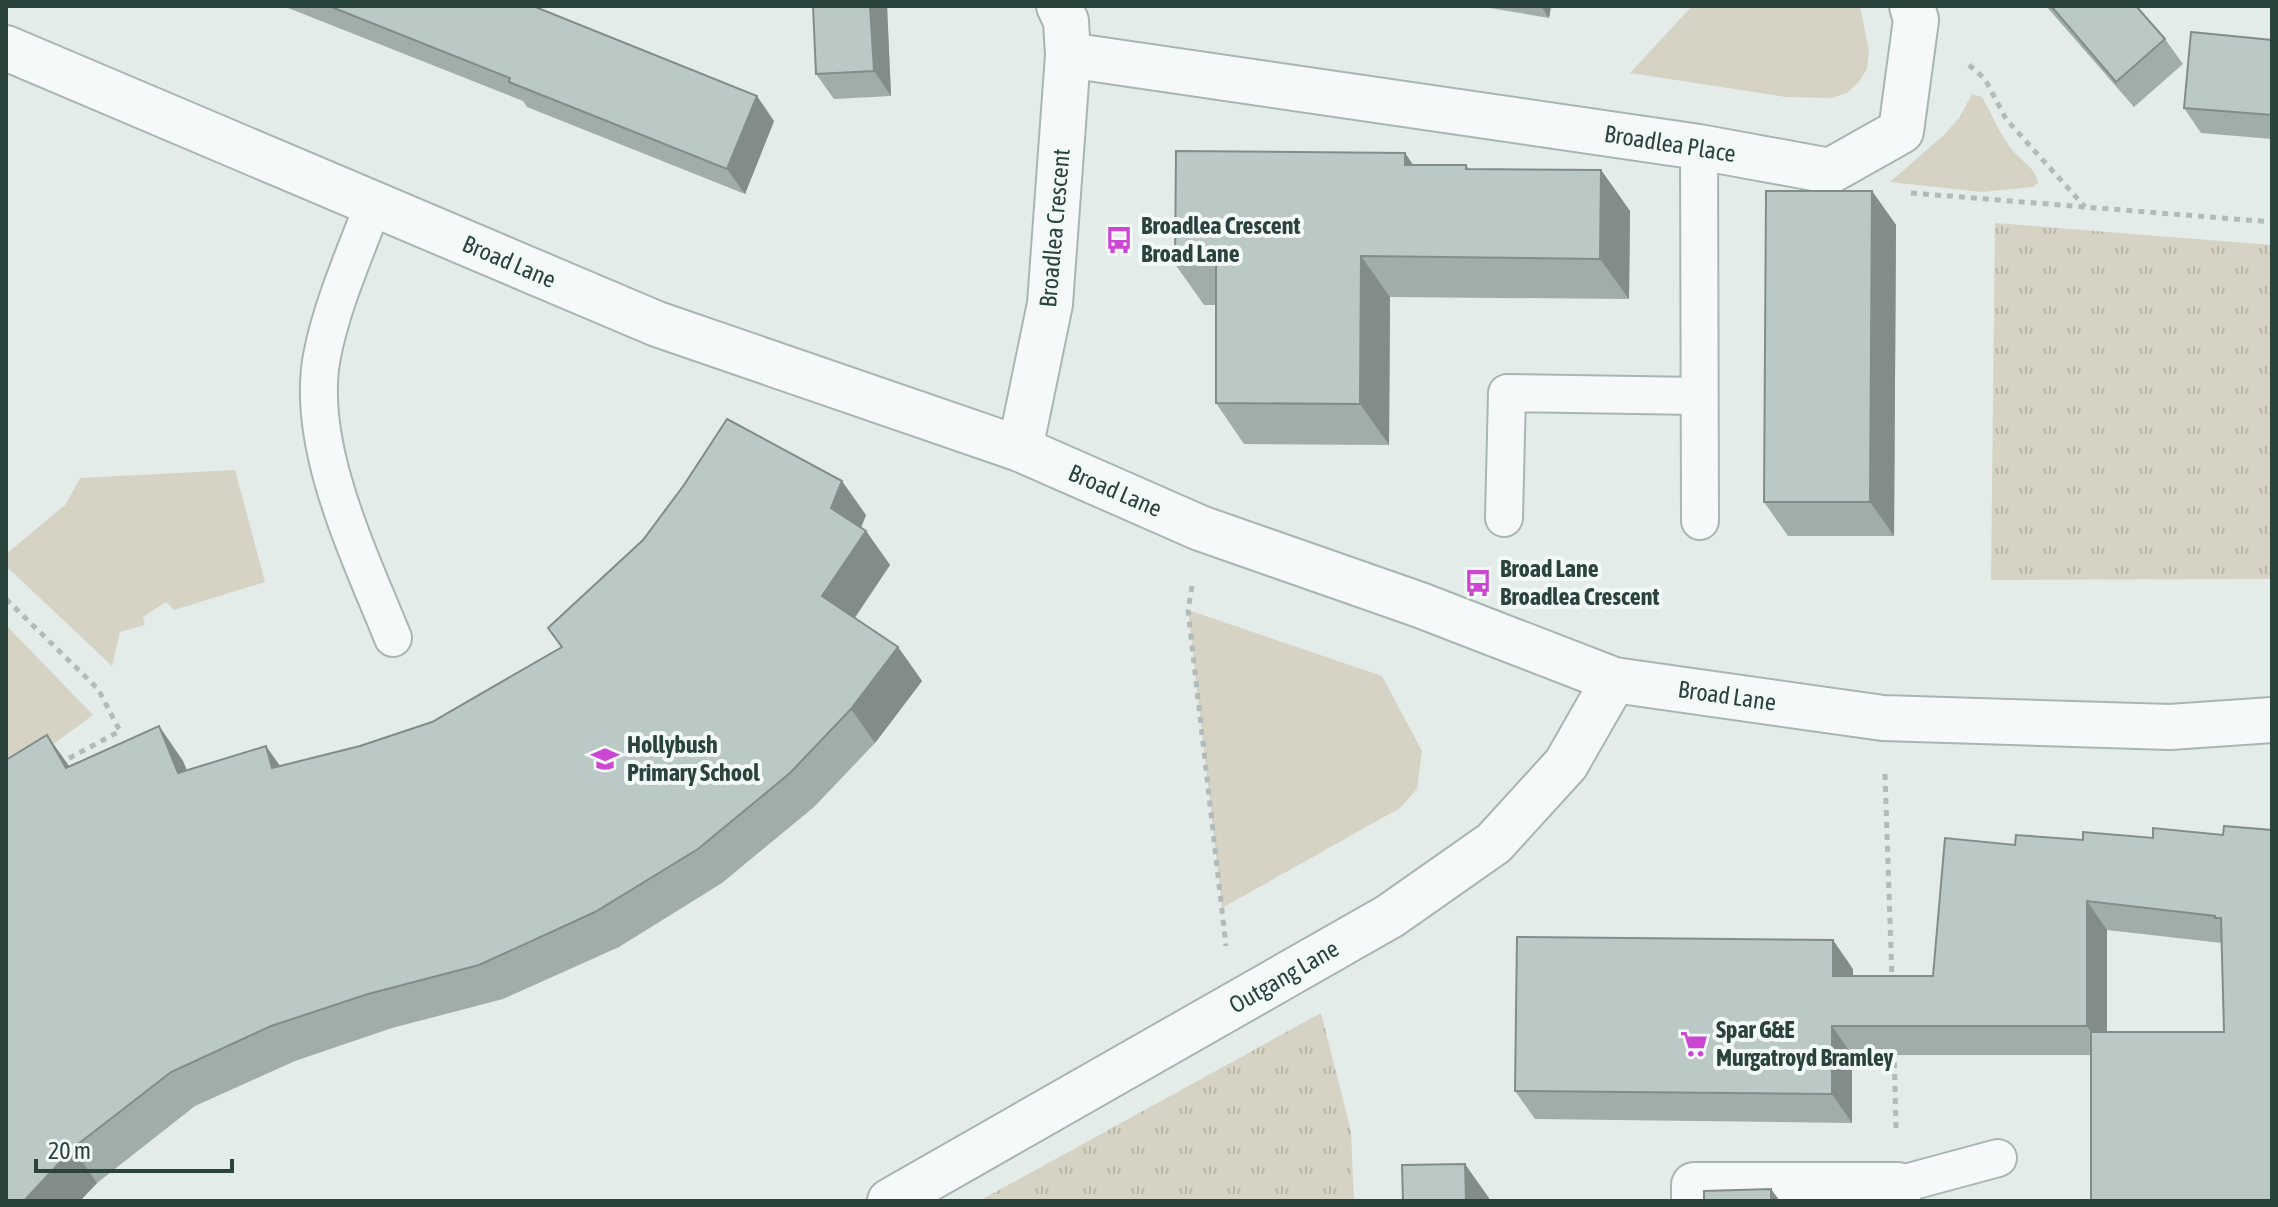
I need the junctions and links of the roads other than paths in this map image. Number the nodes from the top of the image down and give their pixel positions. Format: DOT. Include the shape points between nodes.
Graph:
graph roads {
  1 [pos="1059,6"];
  2 [pos="1914,13"];
  3 [pos="6,48"];
  4 [pos="1068,55"];
  5 [pos="1699,147"];
  6 [pos="373,205"];
  7 [pos="1699,396"];
  8 [pos="1020,449"];
  9 [pos="1504,518"];
  10 [pos="1700,521"];
  11 [pos="393,638"];
  12 [pos="1614,680"];
  13 [pos="2272,720"];
  14 [pos="1998,1158"];
  15 [pos="1898,1193"];
  16 [pos="890,1201"];
  17 [pos="1694,1201"];
  1 -- 4 [label="street, Broadlea Crescent" via="1066,21"];
  2 -- 5 [label="street, Broadlea Place" via="1901,131 1830,171"];
  3 -- 6 [label="street, Broad Lane"];
  4 -- 5 [label="street, Broadlea Place"];
  4 -- 8 [label="street, Broadlea Crescent" via="1050,304"];
  5 -- 7 [label="lane"];
  6 -- 8 [label="street, Broad Lane" via="657,324"];
  6 -- 11 [label="lane" via="322,357 320,413 332,479"];
  7 -- 9 [label="lane" via="1507,393"];
  7 -- 10 [label="lane"];
  8 -- 12 [label="street, Broad Lane" via="1200,528"];
  12 -- 13 [label="street, Broad Lane" via="1883,718 2170,727"];
  12 -- 16 [label="street, Outgang Lane" via="1566,764 1494,843 1390,916"];
  14 -- 15 [label="lane"];
  15 -- 17 [label="street" via="1694,1185"];
}
